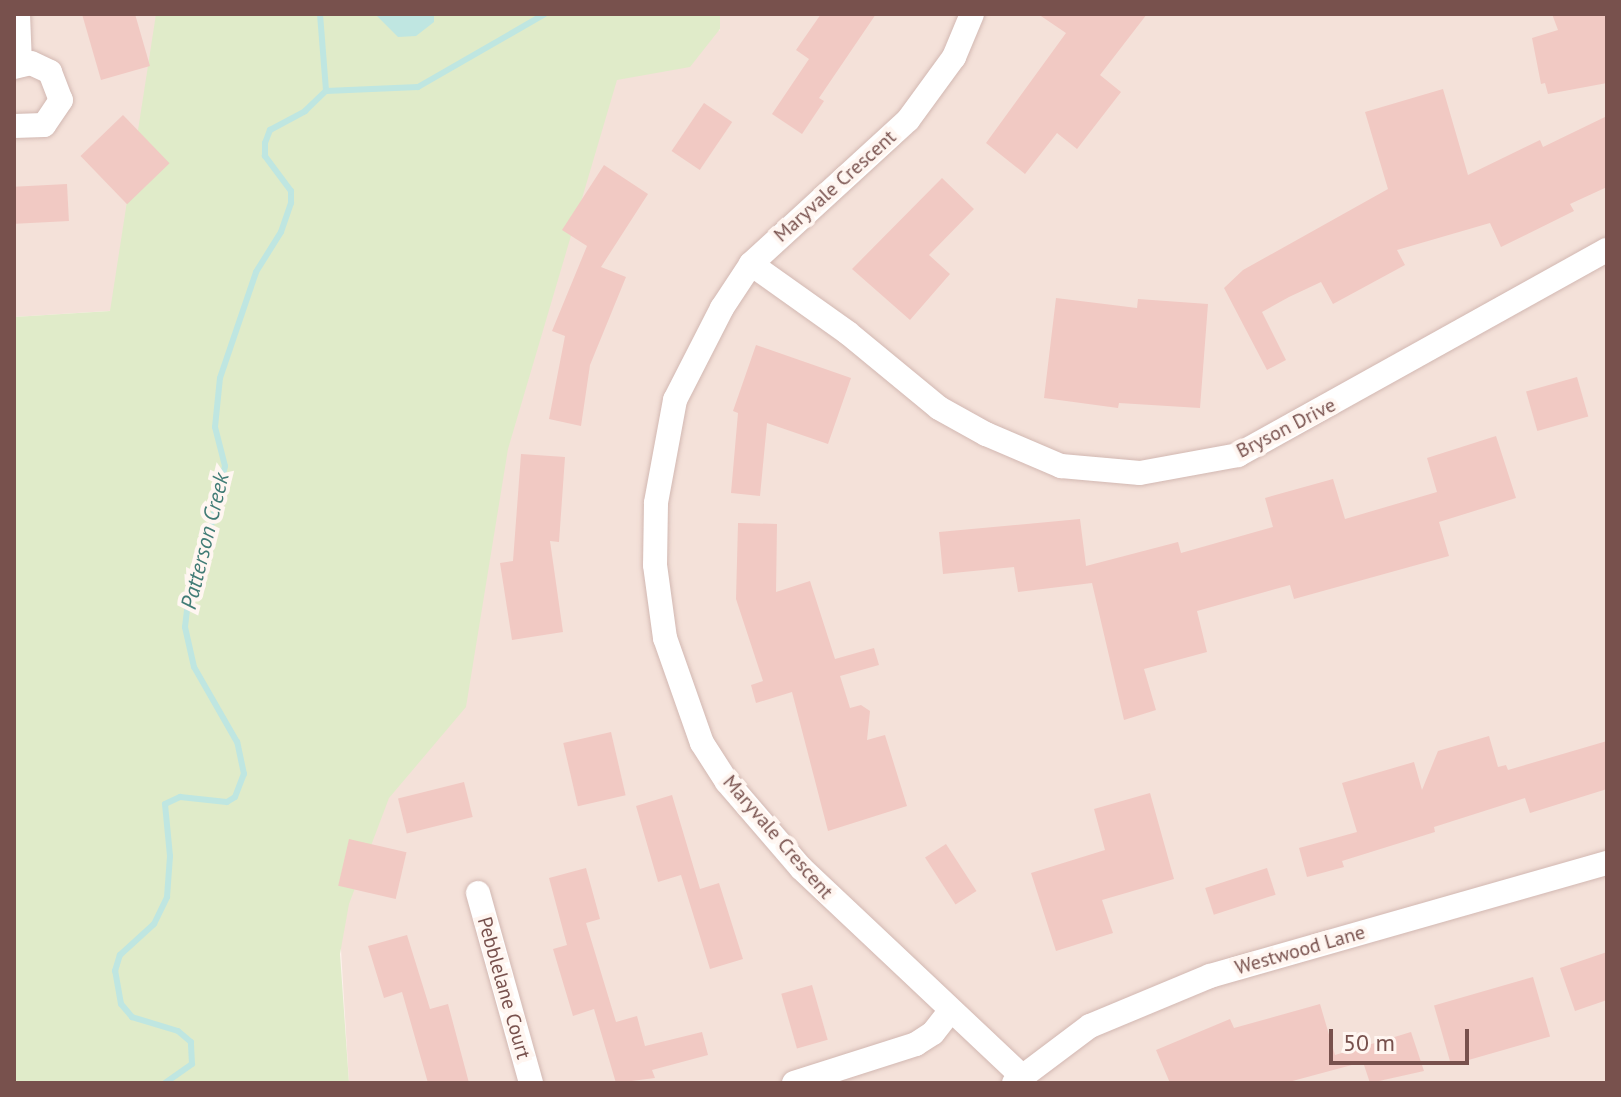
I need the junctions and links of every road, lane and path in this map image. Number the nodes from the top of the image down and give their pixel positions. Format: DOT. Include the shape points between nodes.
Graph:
graph roads {
  1 [pos="18,14"];
  2 [pos="972,14"];
  3 [pos="17,66"];
  4 [pos="14,126"];
  5 [pos="1607,250"];
  6 [pos="751,264"];
  7 [pos="1607,863"];
  8 [pos="478,893"];
  9 [pos="950,1011"];
  10 [pos="1019,1080"];
  11 [pos="531,1083"];
  12 [pos="794,1083"];
  1 -- 3 [label="street"];
  2 -- 6 [label="street, Maryvale Crescent" via="954,57 908,120"];
  3 -- 4 [label="street" via="50,72 61,100 44,125"];
  5 -- 6 [label="street, Bryson Drive" via="1238,455 1140,473 1061,466 986,434 939,408"];
  6 -- 9 [label="street, Maryvale Crescent" via="675,400 663,450 655,565 665,638 702,743 727,782 801,868"];
  7 -- 10 [label="street, Westwood Lane" via="1210,976 1090,1026"];
  8 -- 11 [label="street, Pebblelane Court"];
  9 -- 10 [label="street, Maryvale Crescent"];
  9 -- 12 [label="street" via="916,1044"];
}
